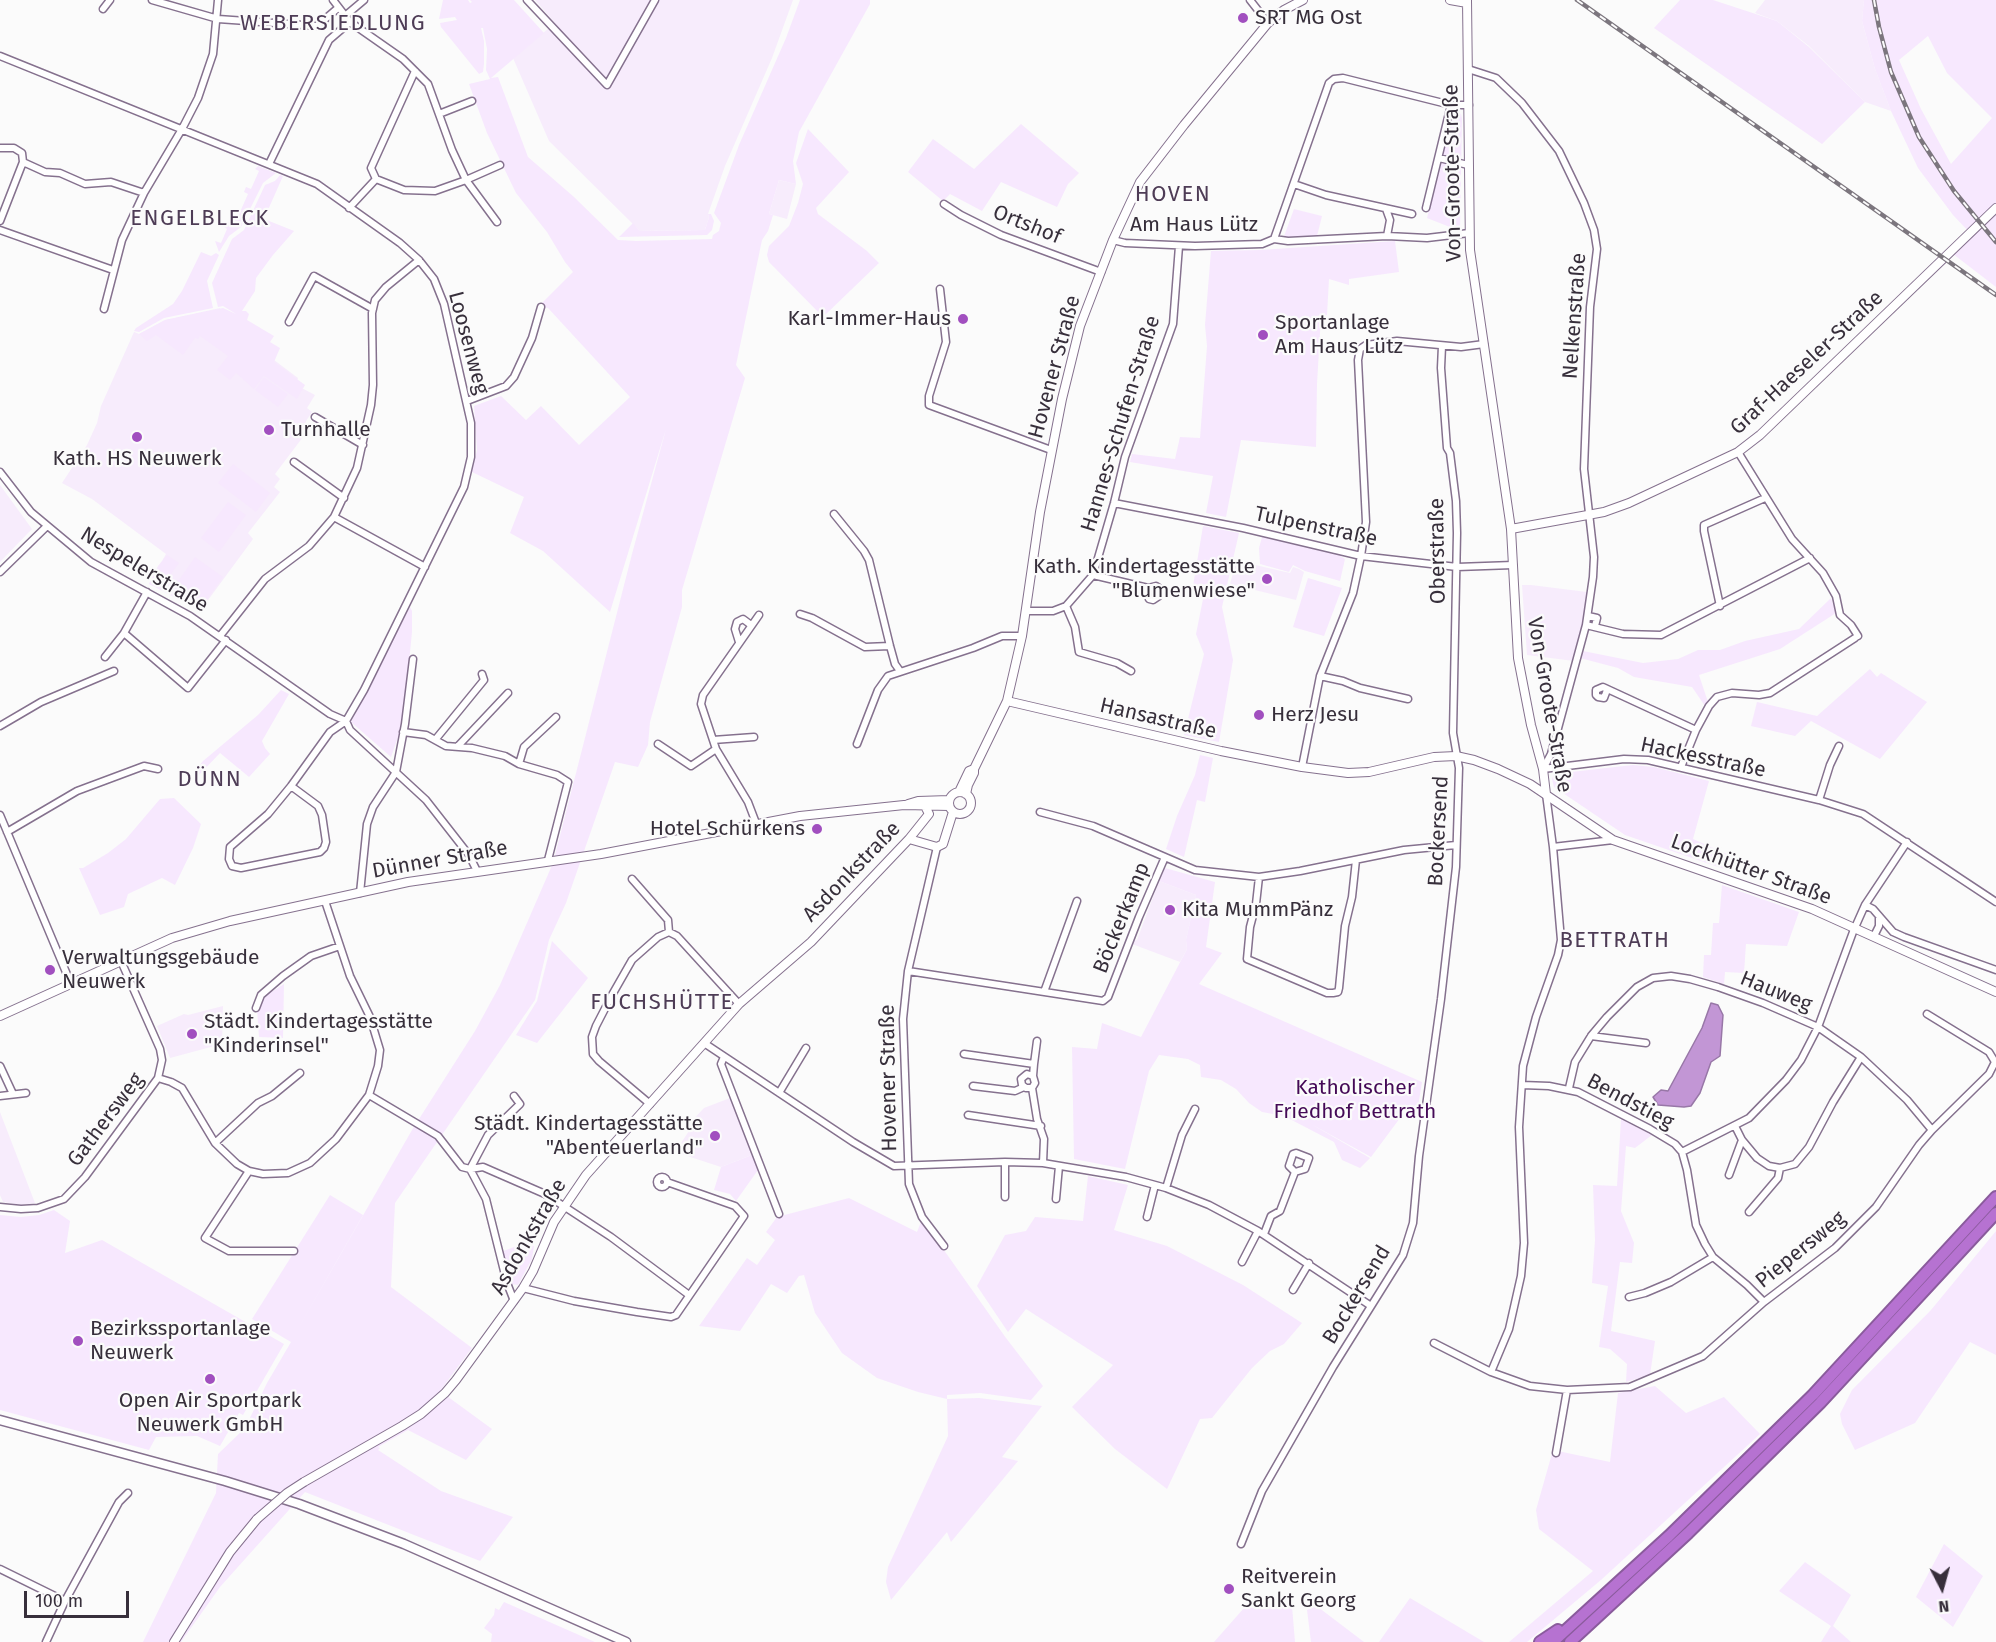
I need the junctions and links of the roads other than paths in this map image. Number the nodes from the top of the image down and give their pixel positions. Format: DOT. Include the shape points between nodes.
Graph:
graph roads {
  1 [pos="110,0"];
  2 [pos="152,0"];
  3 [pos="218,0"];
  4 [pos="333,0"];
  5 [pos="364,0"];
  6 [pos="527,0"];
  7 [pos="655,0"];
  8 [pos="1250,0"];
  9 [pos="1303,0"];
  10 [pos="1450,0"];
  11 [pos="1467,1"];
  12 [pos="338,8"];
  13 [pos="103,9"];
  14 [pos="345,15"];
  15 [pos="218,19"];
  16 [pos="350,22"];
  17 [pos="1268,23"];
  18 [pos="0,56"];
  19 [pos="1468,69"];
  20 [pos="415,70"];
  21 [pos="472,101"];
  22 [pos="1451,105"];
  23 [pos="1469,105"];
  24 [pos="439,114"];
  25 [pos="182,129"];
  26 [pos="0,148"];
  27 [pos="1438,158"];
  28 [pos="23,162"];
  29 [pos="269,164"];
  30 [pos="500,165"];
  31 [pos="1468,165"];
  32 [pos="376,179"];
  33 [pos="466,180"];
  34 [pos="1294,184"];
  35 [pos="144,193"];
  36 [pos="944,204"];
  37 [pos="349,208"];
  38 [pos="1426,208"];
  39 [pos="1996,208"];
  40 [pos="1386,209"];
  41 [pos="1412,214"];
  42 [pos="0,221"];
  43 [pos="497,222"];
  44 [pos="0,230"];
  45 [pos="1469,233"];
  46 [pos="1387,236"];
  47 [pos="1274,239"];
  48 [pos="1113,240"];
  49 [pos="1179,246"];
  50 [pos="419,260"];
  51 [pos="113,270"];
  52 [pos="1101,272"];
  53 [pos="940,289"];
  54 [pos="541,307"];
  55 [pos="104,309"];
  56 [pos="373,309"];
  57 [pos="289,322"];
  58 [pos="1484,344"];
  59 [pos="1442,346"];
  60 [pos="467,401"];
  61 [pos="315,417"];
  62 [pos="363,445"];
  63 [pos="1051,450"];
  64 [pos="1738,452"];
  65 [pos="294,462"];
  66 [pos="0,472"];
  67 [pos="344,498"];
  68 [pos="1765,498"];
  69 [pos="1114,503"];
  70 [pos="834,514"];
  71 [pos="1591,515"];
  72 [pos="334,517"];
  73 [pos="46,526"];
  74 [pos="1511,529"];
  75 [pos="1361,556"];
  76 [pos="1810,558"];
  77 [pos="1513,565"];
  78 [pos="425,567"];
  79 [pos="1457,567"];
  80 [pos="0,572"];
  81 [pos="1093,575"];
  82 [pos="1148,588"];
  83 [pos="147,592"];
  84 [pos="1066,606"];
  85 [pos="1720,606"];
  86 [pos="1026,610"];
  87 [pos="800,614"];
  88 [pos="759,615"];
  89 [pos="1588,616"];
  90 [pos="751,625"];
  91 [pos="1586,625"];
  92 [pos="1595,626"];
  93 [pos="124,633"];
  94 [pos="1022,636"];
  95 [pos="223,638"];
  96 [pos="739,642"];
  97 [pos="890,646"];
  98 [pos="105,657"];
  99 [pos="414,659"];
  100 [pos="114,671"];
  101 [pos="900,671"];
  102 [pos="1131,671"];
  103 [pos="482,674"];
  104 [pos="1320,676"];
  105 [pos="1607,690"];
  106 [pos="508,693"];
  107 [pos="1408,699"];
  108 [pos="1007,701"];
  109 [pos="556,717"];
  110 [pos="346,721"];
  111 [pos="0,726"];
  112 [pos="1696,729"];
  113 [pos="403,732"];
  114 [pos="754,737"];
  115 [pos="435,740"];
  116 [pos="713,740"];
  117 [pos="658,744"];
  118 [pos="857,744"];
  119 [pos="458,746"];
  120 [pos="1839,746"];
  121 [pos="716,749"];
  122 [pos="1456,756"];
  123 [pos="519,764"];
  124 [pos="1302,767"];
  125 [pos="1681,767"];
  126 [pos="158,769"];
  127 [pos="1543,769"];
  128 [pos="396,772"];
  129 [pos="291,786"];
  130 [pos="963,793"];
  131 [pos="1546,794"];
  132 [pos="1819,800"];
  133 [pos="904,806"];
  134 [pos="925,806"];
  135 [pos="952,808"];
  136 [pos="1040,812"];
  137 [pos="0,815"];
  138 [pos="756,823"];
  139 [pos="7,832"];
  140 [pos="909,839"];
  141 [pos="1613,840"];
  142 [pos="1906,842"];
  143 [pos="1456,845"];
  144 [pos="937,847"];
  145 [pos="1554,847"];
  146 [pos="1164,856"];
  147 [pos="548,860"];
  148 [pos="1356,860"];
  149 [pos="477,871"];
  150 [pos="1259,877"];
  151 [pos="632,879"];
  152 [pos="360,893"];
  153 [pos="325,901"];
  154 [pos="1077,901"];
  155 [pos="1996,902"];
  156 [pos="1865,905"];
  157 [pos="1879,918"];
  158 [pos="1854,927"];
  159 [pos="669,932"];
  160 [pos="1875,936"];
  161 [pos="340,946"];
  162 [pos="121,961"];
  163 [pos="1996,970"];
  164 [pos="908,971"];
  165 [pos="71,984"];
  166 [pos="1044,992"];
  167 [pos="1996,992"];
  168 [pos="739,1004"];
  169 [pos="256,1008"];
  170 [pos="1927,1014"];
  171 [pos="0,1016"];
  172 [pos="1818,1027"];
  173 [pos="1591,1036"];
  174 [pos="1037,1041"];
  175 [pos="704,1043"];
  176 [pos="1646,1043"];
  177 [pos="806,1048"];
  178 [pos="964,1054"];
  179 [pos="724,1057"];
  180 [pos="1861,1057"];
  181 [pos="1034,1064"];
  182 [pos="0,1066"];
  183 [pos="300,1073"];
  184 [pos="1033,1076"];
  185 [pos="158,1078"];
  186 [pos="1522,1085"];
  187 [pos="973,1086"];
  188 [pos="1024,1087"];
  189 [pos="1032,1088"];
  190 [pos="1569,1088"];
  191 [pos="26,1093"];
  192 [pos="779,1093"];
  193 [pos="13,1094"];
  194 [pos="369,1095"];
  195 [pos="0,1096"];
  196 [pos="513,1096"];
  197 [pos="650,1104"];
  198 [pos="1195,1109"];
  199 [pos="968,1115"];
  200 [pos="1041,1126"];
  201 [pos="1735,1126"];
  202 [pos="1932,1130"];
  203 [pos="1742,1140"];
  204 [pos="215,1143"];
  205 [pos="1682,1152"];
  206 [pos="1005,1162"];
  207 [pos="1043,1163"];
  208 [pos="908,1166"];
  209 [pos="1059,1166"];
  210 [pos="470,1168"];
  211 [pos="1780,1168"];
  212 [pos="249,1171"];
  213 [pos="1295,1172"];
  214 [pos="1729,1175"];
  215 [pos="667,1182"];
  216 [pos="1155,1185"];
  217 [pos="1166,1188"];
  218 [pos="1005,1197"];
  219 [pos="1996,1197"];
  220 [pos="1056,1199"];
  221 [pos="0,1207"];
  222 [pos="563,1207"];
  223 [pos="1749,1212"];
  224 [pos="1996,1213"];
  225 [pos="779,1214"];
  226 [pos="1147,1217"];
  227 [pos="1261,1233"];
  228 [pos="944,1246"];
  229 [pos="294,1251"];
  230 [pos="1713,1257"];
  231 [pos="1242,1262"];
  232 [pos="1309,1263"];
  233 [pos="523,1288"];
  234 [pos="1293,1290"];
  235 [pos="689,1295"];
  236 [pos="1629,1297"];
  237 [pos="514,1301"];
  238 [pos="1764,1302"];
  239 [pos="1371,1306"];
  240 [pos="1434,1343"];
  241 [pos="1491,1372"];
  242 [pos="1567,1390"];
  243 [pos="0,1420"];
  244 [pos="1556,1453"];
  245 [pos="128,1493"];
  246 [pos="1241,1544"];
  247 [pos="0,1569"];
  248 [pos="65,1602"];
  249 [pos="1586,1612"];
  250 [pos="46,1642"];
  251 [pos="174,1642"];
  252 [pos="626,1642"];
  253 [pos="1540,1642"];
  254 [pos="1553,1642"];
  255 [pos="1570,1642"];
  1 -- 13 [label="street"];
  2 -- 15 [label="street"];
  3 -- 15 [label="street"];
  4 -- 12 [label="street"];
  5 -- 14 [label="street"];
  6 -- 7 [label="street" via="607,85"];
  8 -- 17 [label="street"];
  9 -- 17 [label="street, Hovener Straße"];
  10 -- 11 [label="street"];
  11 -- 19 [label="street, Von-Groote-Straße"];
  12 -- 14 [label="street"];
  12 -- 15 [label="street" via="317,26"];
  14 -- 16 [label="street"];
  15 -- 25 [label="street" via="213,54"];
  16 -- 20 [label="street"];
  16 -- 29 [label="street" via="329,40"];
  17 -- 48 [label="street, Hovener Straße" via="1140,182"];
  18 -- 25 [label="street, Loosenweg"];
  19 -- 23 [label="street, Von-Groote-Straße"];
  19 -- 71 [label="street, Nelkenstraße" via="1496,78 1522,103 1559,151 1594,230 1597,249 1590,307 1584,470"];
  20 -- 24 [label="street" via="428,84"];
  20 -- 32 [label="street" via="371,168"];
  21 -- 24 [label="street"];
  22 -- 23 [label="street, Am Haus Lütz"];
  22 -- 27 [label="street"];
  22 -- 34 [label="street, Am Haus Lütz" via="1334,79 1329,83"];
  23 -- 31 [label="street, Von-Groote-Straße"];
  24 -- 33 [label="street"];
  25 -- 29 [label="street, Loosenweg"];
  25 -- 35 [label="street"];
  26 -- 28 [label="street" via="14,148 22,153"];
  27 -- 31 [label="street"];
  27 -- 38 [label="street"];
  28 -- 35 [label="street" via="85,184 111,182"];
  28 -- 42 [label="street"];
  29 -- 37 [label="street, Loosenweg" via="317,184"];
  30 -- 33 [label="street"];
  31 -- 45 [label="street, Von-Groote-Straße"];
  32 -- 33 [label="street" via="404,190 435,191"];
  32 -- 37 [label="street"];
  33 -- 43 [label="street"];
  34 -- 40 [label="street"];
  34 -- 47 [label="street, Am Haus Lütz"];
  35 -- 51 [label="street"];
  36 -- 52 [label="street, Ortshof" via="1001,235"];
  37 -- 50 [label="street, Loosenweg"];
  39 -- 64 [label="street, Graf-Haeseler-Straße"];
  40 -- 41 [label="street"];
  40 -- 46 [label="street" via="1390,220"];
  44 -- 51 [label="street"];
  45 -- 46 [label="street, Am Haus Lütz" via="1427,238"];
  45 -- 58 [label="street, Von-Groote-Straße"];
  46 -- 47 [label="street, Am Haus Lütz"];
  47 -- 49 [label="street, Am Haus Lütz" via="1262,244"];
  48 -- 49 [label="street, Am Haus Lütz"];
  48 -- 52 [label="street, Hovener Straße"];
  49 -- 69 [label="street, Hannes-Schufen-Straße" via="1173,324 1125,457"];
  50 -- 56 [label="street" via="386,287"];
  50 -- 60 [label="street, Loosenweg" via="434,279 444,304"];
  51 -- 55 [label="street"];
  52 -- 63 [label="street, Hovener Straße" via="1077,338"];
  53 -- 63 [label="street" via="946,342 929,405"];
  54 -- 60 [label="street" via="514,377 506,386"];
  56 -- 57 [label="street" via="314,276"];
  56 -- 62 [label="street" via="374,385"];
  58 -- 59 [label="street"];
  58 -- 74 [label="street, Von-Groote-Straße"];
  59 -- 75 [label="street" via="1397,341 1366,345 1360,350 1366,522"];
  59 -- 79 [label="street, Oberstraße" via="1446,437 1456,501"];
  60 -- 78 [label="street, Loosenweg" via="472,441 468,472"];
  61 -- 62 [label="street"];
  62 -- 67 [label="street"];
  63 -- 86 [label="street, Hovener Straße"];
  64 -- 68 [label="street"];
  64 -- 71 [label="street, Graf-Haeseler-Straße" via="1629,503"];
  65 -- 67 [label="street"];
  66 -- 73 [label="street, Nespelerstraße"];
  67 -- 72 [label="street"];
  68 -- 76 [label="street"];
  68 -- 85 [label="street" via="1703,528"];
  69 -- 75 [label="street, Tulpenstraße"];
  69 -- 81 [label="street, Hannes-Schufen-Straße"];
  70 -- 97 [label="street" via="869,560"];
  71 -- 74 [label="street, Graf-Haeseler-Straße"];
  71 -- 89 [label="street, Nelkenstraße" via="1594,557"];
  72 -- 78 [label="street"];
  72 -- 95 [label="street" via="309,546 265,579"];
  73 -- 80 [label="street"];
  73 -- 83 [label="street, Nespelerstraße" via="91,562"];
  74 -- 77 [label="street, Von-Groote-Straße"];
  75 -- 79 [label="street, Tulpenstraße"];
  75 -- 104 [label="street" via="1353,593"];
  76 -- 85 [label="street"];
  76 -- 112 [label="street" via="1823,573 1836,596 1840,615 1857,637 1770,693 1732,693 1718,698"];
  77 -- 79 [label="street, Tulpenstraße"];
  77 -- 127 [label="street, Von-Groote-Straße" via="1518,658"];
  78 -- 110 [label="street, Loosenweg"];
  79 -- 122 [label="street, Oberstraße" via="1453,733"];
  81 -- 82 [label="street"];
  81 -- 84 [label="street, Hannes-Schufen-Straße"];
  83 -- 93 [label="street"];
  83 -- 95 [label="street, Nespelerstraße"];
  84 -- 86 [label="street" via="1053,611"];
  84 -- 102 [label="street" via="1079,652"];
  85 -- 92 [label="street" via="1661,635 1623,634"];
  86 -- 94 [label="street, Hovener Straße"];
  87 -- 97 [label="street" via="865,647"];
  88 -- 90 [label="street"];
  89 -- 91 [label="street, Nelkenstraße"];
  89 -- 92 [label="street" via="1597,618"];
  90 -- 96 [label="street"];
  90 -- 96 [label="street" via="743,619 737,622"];
  91 -- 92 [label="street"];
  91 -- 127 [label="street, Nelkenstraße" via="1551,754"];
  93 -- 95 [label="street" via="188,688"];
  93 -- 98 [label="street"];
  94 -- 101 [label="street" via="1002,636"];
  94 -- 108 [label="street, Hovener Straße"];
  95 -- 110 [label="street, Nespelerstraße" via="330,714"];
  96 -- 116 [label="street" via="703,694 701,704"];
  97 -- 101 [label="street"];
  99 -- 113 [label="street"];
  100 -- 111 [label="street" via="41,702"];
  101 -- 118 [label="street" via="888,676 878,690"];
  103 -- 115 [label="street" via="484,680"];
  104 -- 107 [label="street"];
  104 -- 124 [label="street"];
  105 -- 112 [label="street"];
  106 -- 119 [label="street"];
  108 -- 124 [label="street, Hansastraße"];
  108 -- 130 [label="street, Hovener Straße" via="974,769 969,771"];
  109 -- 123 [label="street" via="524,747"];
  110 -- 128 [label="street" via="350,730"];
  110 -- 129 [label="street, Loosenweg" via="330,732"];
  112 -- 125 [label="street"];
  113 -- 115 [label="street"];
  113 -- 128 [label="street"];
  114 -- 116 [label="street"];
  115 -- 119 [label="street" via="446,746"];
  116 -- 121 [label="street"];
  117 -- 121 [label="street" via="691,766"];
  119 -- 123 [label="street" via="505,756"];
  120 -- 132 [label="street"];
  121 -- 138 [label="street"];
  122 -- 124 [label="street, Hansastraße" via="1369,772"];
  122 -- 131 [label="street, Hansastraße" via="1498,769"];
  122 -- 143 [label="street, Bockersend"];
  123 -- 147 [label="street" via="568,782"];
  125 -- 127 [label="street, Hackesstraße" via="1624,759"];
  125 -- 132 [label="street, Hackesstraße"];
  126 -- 139 [label="street" via="144,766 77,791"];
  127 -- 131 [label="street, Von-Groote-Straße"];
  128 -- 149 [label="street" via="426,800"];
  128 -- 152 [label="street" via="370,812"];
  129 -- 129 [label="street, Loosenweg" via="268,814 230,847 232,866 241,868 322,850 326,842 318,806"];
  130 -- 135 [label="street" via="954,793"];
  130 -- 135 [label="street" via="970,799 970,808 963,814"];
  131 -- 141 [label="street, Lockhütter Straße"];
  131 -- 145 [label="street, Von-Groote-Straße"];
  132 -- 142 [label="street, Hackesstraße" via="1863,814"];
  133 -- 134 [label="street, Dünner Straße"];
  133 -- 135 [label="street, Dünner Straße" via="918,801"];
  133 -- 138 [label="street, Dünner Straße"];
  134 -- 135 [label="street, Dünner Straße"];
  134 -- 140 [label="street, Asdonkstraße" via="929,814"];
  135 -- 144 [label="street, Hovener Straße" via="947,836"];
  136 -- 146 [label="street" via="1093,826"];
  137 -- 139 [label="street"];
  138 -- 147 [label="street, Dünner Straße" via="601,854"];
  139 -- 165 [label="street"];
  140 -- 144 [label="street"];
  140 -- 168 [label="street, Asdonkstraße" via="811,942"];
  141 -- 145 [label="street, Lockhütter Straße"];
  141 -- 158 [label="street, Lockhütter Straße"];
  142 -- 155 [label="street, Hackesstraße"];
  142 -- 156 [label="street"];
  143 -- 148 [label="street"];
  143 -- 239 [label="street, Bockersend" via="1413,1223 1403,1255"];
  144 -- 164 [label="street, Hovener Straße"];
  145 -- 186 [label="street, Von-Groote-Straße" via="1561,940 1536,1017"];
  146 -- 150 [label="street" via="1195,870"];
  146 -- 166 [label="street, Böckerkamp" via="1108,997 1103,1001"];
  147 -- 149 [label="street, Dünner Straße"];
  148 -- 150 [label="street"];
  148 -- 150 [label="street" via="1339,988 1333,993 1247,959"];
  149 -- 152 [label="street, Dünner Straße"];
  151 -- 159 [label="street" via="668,920"];
  152 -- 153 [label="street, Dünner Straße"];
  153 -- 161 [label="street"];
  153 -- 162 [label="street, Dünner Straße" via="191,932"];
  154 -- 166 [label="street"];
  156 -- 157 [label="street"];
  156 -- 158 [label="street"];
  157 -- 160 [label="street"];
  157 -- 163 [label="street" via="1904,938"];
  158 -- 160 [label="street, Lockhütter Straße"];
  158 -- 172 [label="street"];
  159 -- 168 [label="street"];
  159 -- 197 [label="street" via="632,960 592,1037 593,1054 598,1060"];
  160 -- 167 [label="street, Lockhütter Straße"];
  161 -- 169 [label="street" via="311,956 283,976 261,995"];
  161 -- 194 [label="street" via="380,1050"];
  162 -- 165 [label="street, Dünner Straße"];
  162 -- 185 [label="street, Gathersweg" via="160,1049 162,1069"];
  164 -- 166 [label="street, Böckerkamp"];
  164 -- 208 [label="street, Hovener Straße" via="903,1019"];
  165 -- 171 [label="street, Dünner Straße"];
  168 -- 175 [label="street, Asdonkstraße"];
  170 -- 202 [label="street, Piepersweg" via="1989,1052 1995,1062 1989,1074"];
  172 -- 173 [label="street, Hauweg" via="1718,987 1671,976 1653,978 1637,987"];
  172 -- 180 [label="street, Hauweg"];
  172 -- 201 [label="street" via="1786,1080 1749,1118"];
  173 -- 176 [label="street"];
  173 -- 190 [label="street, Hauweg" via="1575,1062"];
  174 -- 181 [label="street"];
  175 -- 179 [label="street"];
  175 -- 197 [label="street, Asdonkstraße"];
  177 -- 192 [label="street"];
  178 -- 181 [label="street"];
  179 -- 192 [label="street"];
  179 -- 225 [label="street" via="721,1064"];
  180 -- 202 [label="street, Hauweg"];
  180 -- 211 [label="street" via="1809,1147 1795,1164"];
  181 -- 184 [label="street"];
  182 -- 193 [label="street"];
  183 -- 204 [label="street" via="272,1096 258,1102"];
  184 -- 188 [label="street" via="1022,1077"];
  184 -- 189 [label="street"];
  185 -- 204 [label="street" via="182,1088"];
  185 -- 221 [label="street, Gathersweg" via="85,1177 64,1199 38,1208"];
  186 -- 190 [label="street, Bendstieg"];
  186 -- 241 [label="street, Von-Groote-Straße" via="1519,1127 1524,1249 1509,1329"];
  187 -- 188 [label="street" via="1015,1091"];
  188 -- 189 [label="street"];
  189 -- 200 [label="street"];
  190 -- 205 [label="street, Bendstieg" via="1650,1129"];
  191 -- 193 [label="street"];
  192 -- 208 [label="street" via="894,1166"];
  193 -- 195 [label="street"];
  194 -- 210 [label="street" via="438,1136 462,1167"];
  194 -- 212 [label="street" via="336,1139 310,1163 288,1173"];
  196 -- 210 [label="street" via="520,1104 488,1135"];
  197 -- 222 [label="street, Asdonkstraße" via="586,1175"];
  198 -- 217 [label="street" via="1182,1135"];
  199 -- 200 [label="street"];
  200 -- 207 [label="street"];
  201 -- 203 [label="street"];
  201 -- 205 [label="street"];
  202 -- 238 [label="street, Piepersweg" via="1876,1207 1835,1248"];
  203 -- 211 [label="street" via="1757,1158"];
  203 -- 214 [label="street"];
  204 -- 212 [label="street"];
  205 -- 230 [label="street, Bendstieg" via="1696,1225"];
  206 -- 207 [label="street"];
  206 -- 208 [label="street"];
  206 -- 218 [label="street"];
  207 -- 209 [label="street"];
  208 -- 228 [label="street, Hovener Straße" via="909,1184 922,1217"];
  209 -- 216 [label="street"];
  209 -- 220 [label="street"];
  210 -- 222 [label="street" via="483,1167 545,1194"];
  210 -- 237 [label="street" via="486,1199"];
  211 -- 223 [label="street" via="1778,1178"];
  212 -- 229 [label="street" via="205,1238 229,1251"];
  213 -- 227 [label="street" via="1280,1211 1271,1216"];
  215 -- 235 [label="street" via="735,1206 744,1216"];
  216 -- 217 [label="street"];
  216 -- 226 [label="street"];
  217 -- 227 [label="street" via="1209,1205"];
  219 -- 249 [label="highway" via="1813,1395"];
  222 -- 233 [label="street, Asdonkstraße"];
  222 -- 235 [label="street"];
  224 -- 255 [label="highway" via="1812,1411"];
  227 -- 231 [label="street"];
  227 -- 232 [label="street"];
  230 -- 236 [label="street" via="1671,1282"];
  230 -- 238 [label="street, Bendstieg"];
  232 -- 234 [label="street"];
  232 -- 239 [label="street"];
  233 -- 235 [label="street" via="671,1317 679,1313"];
  233 -- 237 [label="street, Asdonkstraße"];
  237 -- 251 [label="street, Asdonkstraße, bridge" via="456,1380 433,1404 304,1482 257,1519 230,1552"];
  238 -- 242 [label="street, Piepersweg" via="1703,1356 1664,1374 1630,1387"];
  239 -- 246 [label="street, Bockersend" via="1278,1461"];
  240 -- 241 [label="street, Piepersweg"];
  241 -- 242 [label="street, Piepersweg" via="1530,1386"];
  242 -- 244 [label="street"];
  243 -- 252 [label="main road" via="225,1481 337,1518 459,1567"];
  245 -- 248 [label="street" via="119,1502"];
  247 -- 248 [label="street"];
  248 -- 250 [label="street"];
  249 -- 253 [label="highway"];
  249 -- 254 [label="highway"];
}
